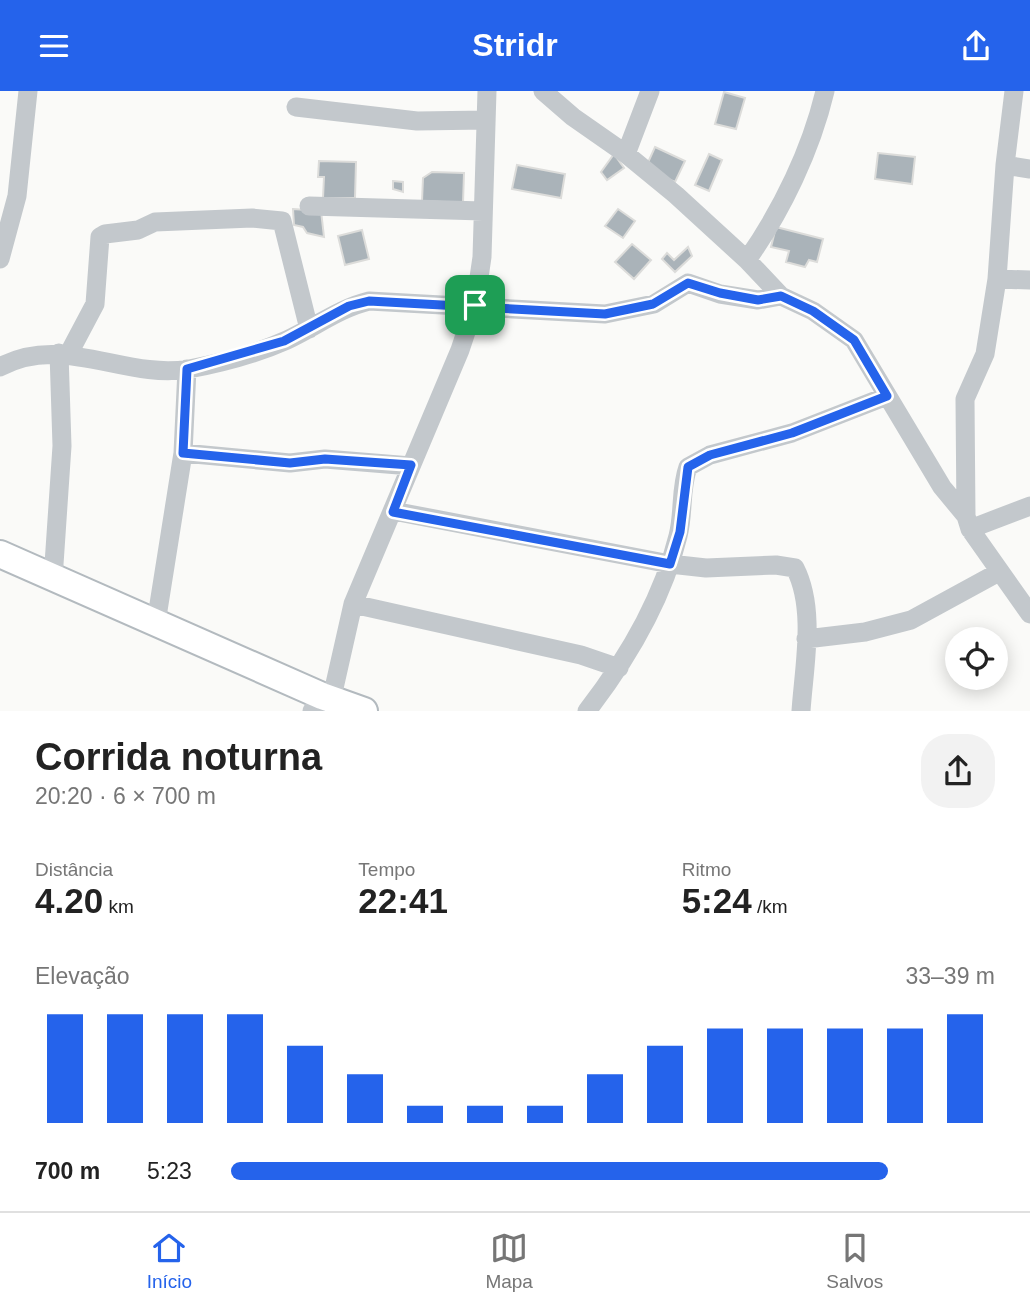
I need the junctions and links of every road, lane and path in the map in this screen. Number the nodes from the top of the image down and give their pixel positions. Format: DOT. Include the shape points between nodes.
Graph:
graph roads {
  1 [pos="28,91"];
  2 [pos="487,91"];
  3 [pos="543,91"];
  4 [pos="650,91"];
  5 [pos="825,91"];
  6 [pos="1014,91"];
  7 [pos="296,107"];
  8 [pos="486,120"];
  9 [pos="626,154"];
  10 [pos="1005,165"];
  11 [pos="1030,169"];
  12 [pos="8,195"];
  13 [pos="309,206"];
  14 [pos="483,211"];
  15 [pos="0,259"];
  16 [pos="747,260"];
  17 [pos="997,279"];
  18 [pos="1030,280"];
  19 [pos="781,296"];
  20 [pos="475,305"];
  21 [pos="309,329"];
  22 [pos="63,354"];
  23 [pos="0,367"];
  24 [pos="187,369"];
  25 [pos="887,396"];
  26 [pos="183,453"];
  27 [pos="411,465"];
  28 [pos="1030,506"];
  29 [pos="393,512"];
  30 [pos="968,522"];
  31 [pos="0,554"];
  32 [pos="670,564"];
  33 [pos="999,572"];
  34 [pos="53,579"];
  35 [pos="353,604"];
  36 [pos="1030,614"];
  37 [pos="156,623"];
  38 [pos="806,639"];
  39 [pos="619,668"];
  40 [pos="325,703"];
  41 [pos="365,711"];
  42 [pos="587,711"];
  43 [pos="802,711"];
  1 -- 12 [label="street"];
  2 -- 8 [label="street"];
  3 -- 9 [label="street" via="582,125"];
  4 -- 9 [label="street"];
  5 -- 16 [label="street" via="794,177"];
  6 -- 10 [label="street"];
  7 -- 8 [label="street" via="417,121"];
  8 -- 14 [label="street"];
  9 -- 16 [label="street"];
  10 -- 11 [label="street"];
  10 -- 17 [label="street"];
  12 -- 15 [label="street"];
  13 -- 14 [label="street"];
  14 -- 20 [label="street"];
  16 -- 19 [label="street"];
  17 -- 18 [label="street"];
  17 -- 30 [label="street" via="985,354 965,399"];
  19 -- 20 [label="street" via="758,300 688,283 653,304 605,314"];
  19 -- 25 [label="street" via="813,311 854,340"];
  20 -- 21 [label="street" via="369,301 349,306"];
  20 -- 27 [label="street"];
  21 -- 22 [label="street" via="282,221 155,222 100,237 95,304"];
  21 -- 24 [label="street" via="284,341"];
  22 -- 23 [label="street" via="34,353"];
  22 -- 24 [label="street"];
  22 -- 34 [label="street"];
  24 -- 26 [label="street"];
  25 -- 30 [label="street"];
  25 -- 32 [label="street" via="792,433 710,455 688,467 680,532"];
  26 -- 27 [label="street" via="290,463 325,459"];
  26 -- 37 [label="street"];
  27 -- 29 [label="street"];
  28 -- 30 [label="street"];
  29 -- 32 [label="street"];
  29 -- 35 [label="street"];
  30 -- 33 [label="street"];
  31 -- 34 [label="street"];
  32 -- 38 [label="street" via="795,568 803,592"];
  32 -- 39 [label="street" via="654,605"];
  33 -- 36 [label="street"];
  33 -- 38 [label="street" via="911,620 865,632"];
  34 -- 37 [label="street"];
  35 -- 39 [label="street" via="581,655"];
  35 -- 40 [label="street"];
  37 -- 40 [label="street"];
  38 -- 43 [label="street"];
  39 -- 42 [label="street"];
  40 -- 41 [label="street"];
}
